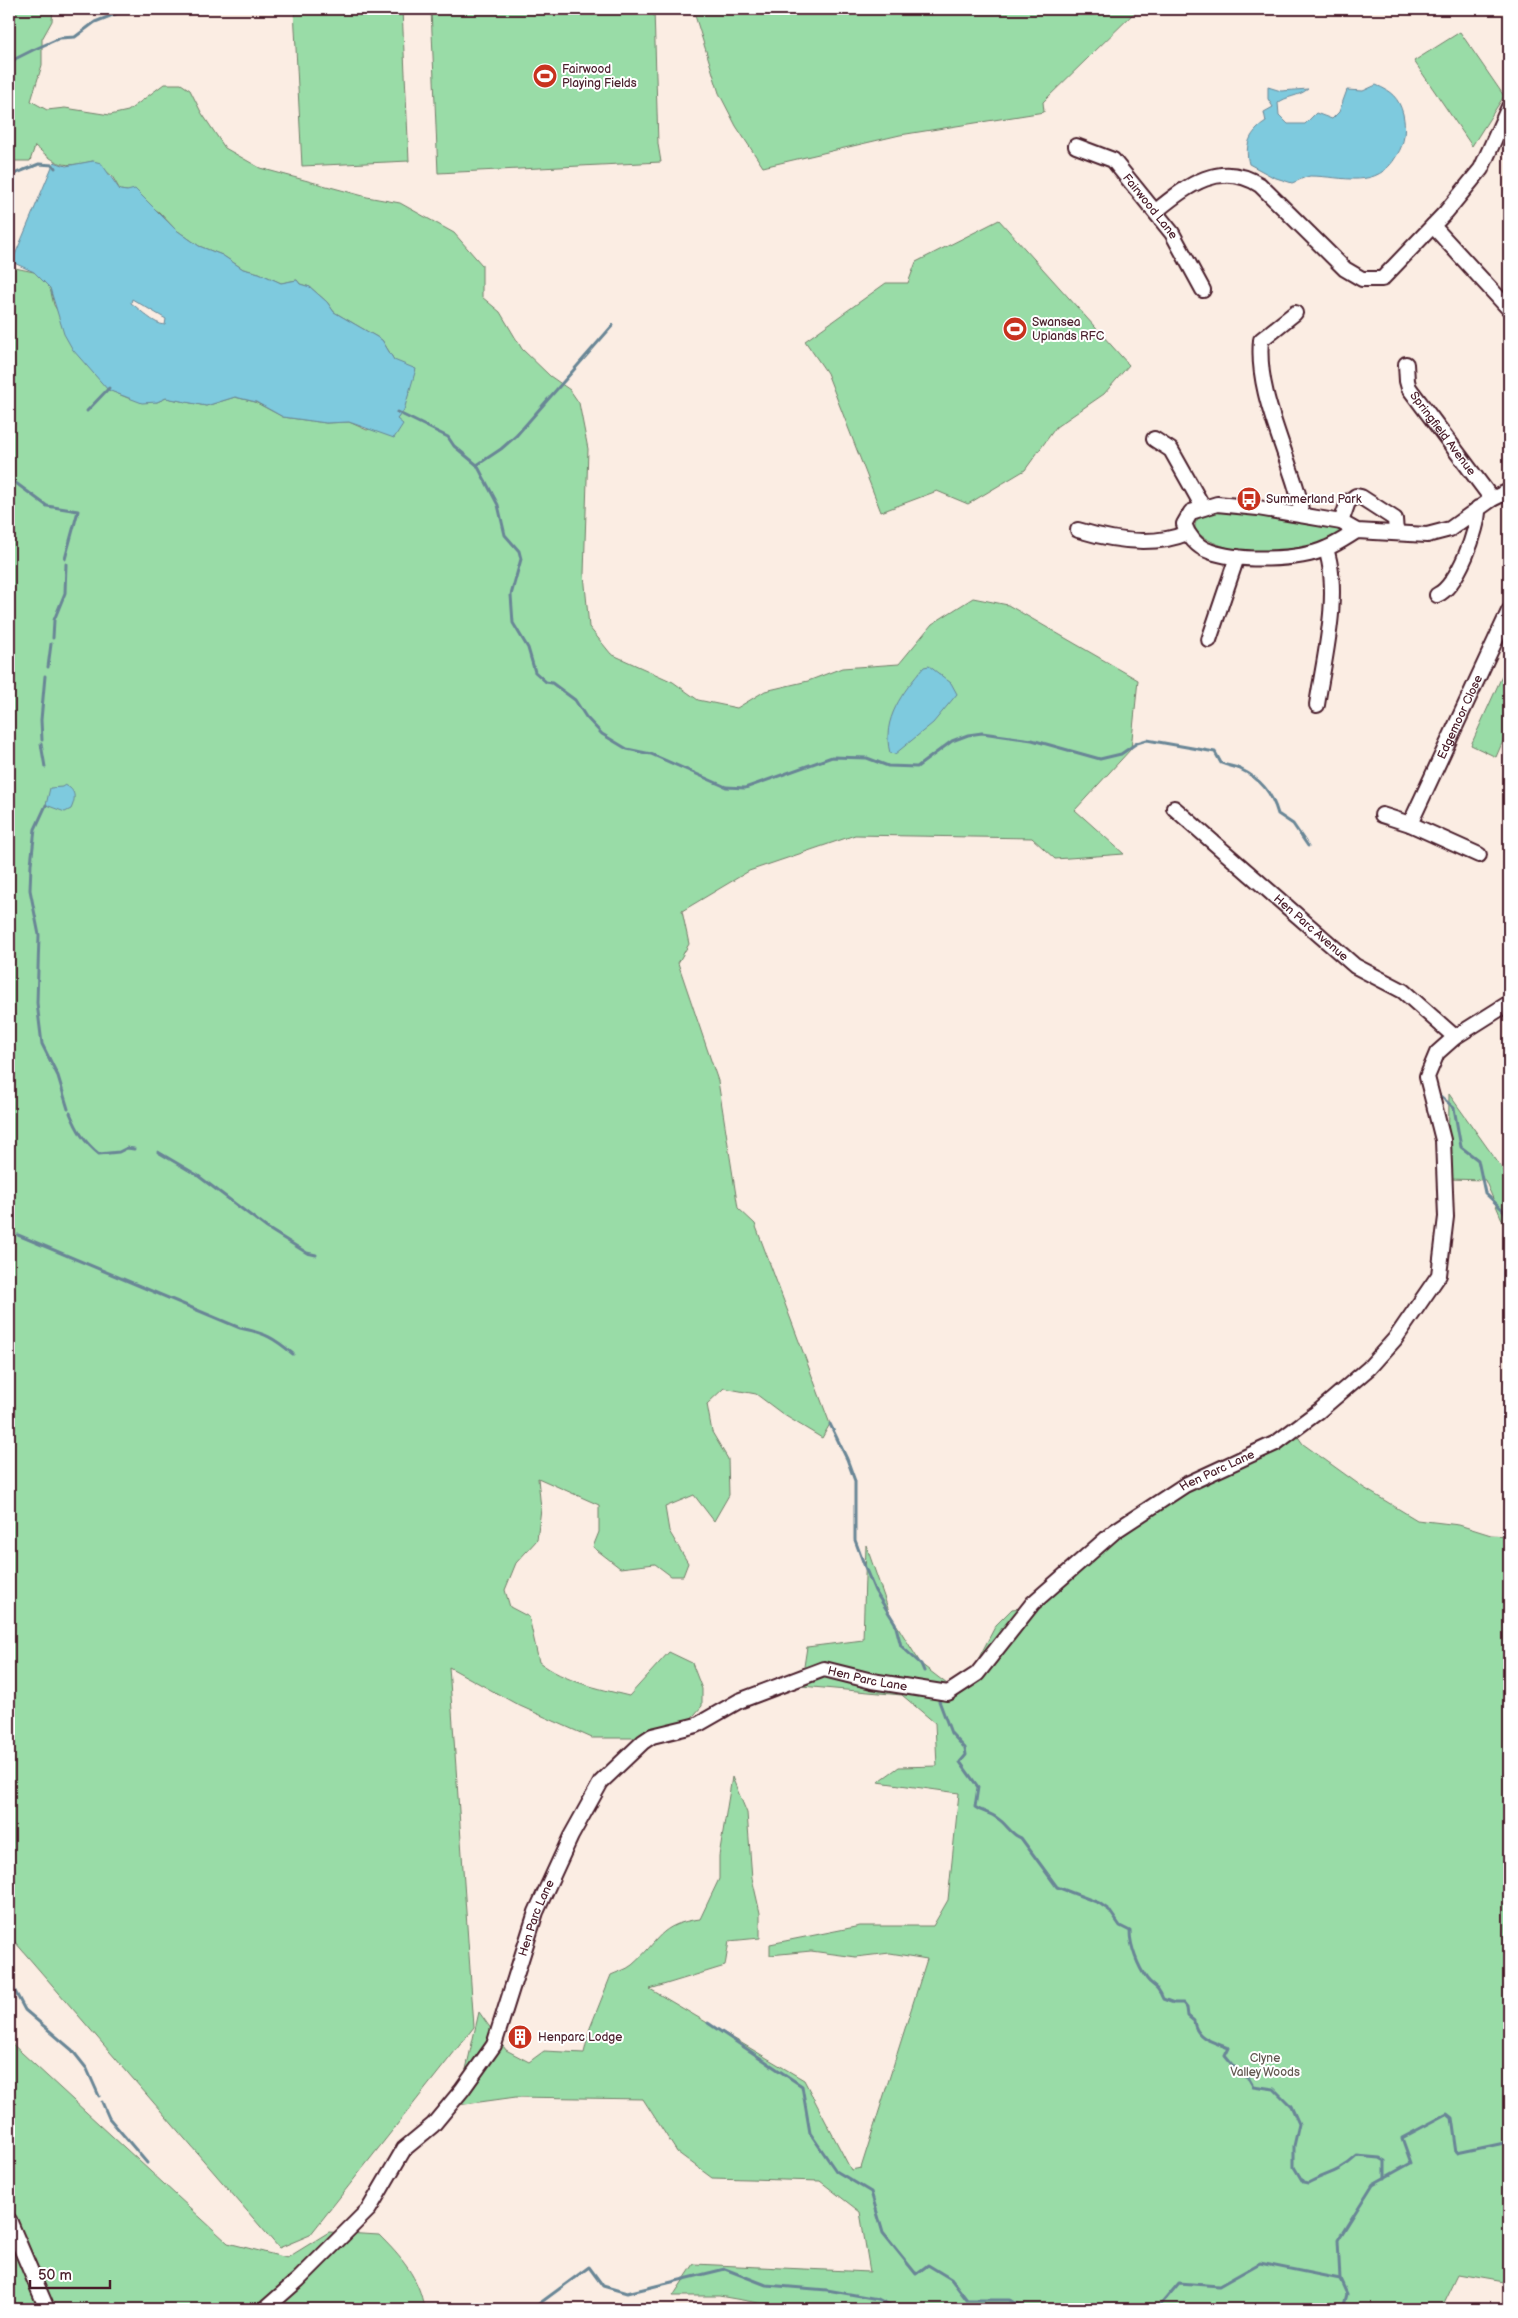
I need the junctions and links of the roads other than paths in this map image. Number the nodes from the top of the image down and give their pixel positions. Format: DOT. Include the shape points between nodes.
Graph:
graph roads {
  1 [pos="1509,107"];
  2 [pos="1076,146"];
  3 [pos="1156,211"];
  4 [pos="1433,226"];
  5 [pos="1203,290"];
  6 [pos="1509,309"];
  7 [pos="1295,313"];
  8 [pos="1406,364"];
  9 [pos="1154,439"];
  10 [pos="1509,491"];
  11 [pos="1492,499"];
  12 [pos="1203,507"];
  13 [pos="1478,508"];
  14 [pos="1301,515"];
  15 [pos="1341,522"];
  16 [pos="1078,530"];
  17 [pos="1357,531"];
  18 [pos="1187,533"];
  19 [pos="1396,533"];
  20 [pos="1326,549"];
  21 [pos="1237,557"];
  22 [pos="1437,595"];
  23 [pos="1509,611"];
  24 [pos="1209,640"];
  25 [pos="1317,705"];
  26 [pos="1174,808"];
  27 [pos="1382,815"];
  28 [pos="1410,824"];
  29 [pos="1479,855"];
  30 [pos="1509,1002"];
  31 [pos="1456,1037"];
  32 [pos="9,2220"];
  33 [pos="47,2309"];
  34 [pos="265,2309"];
  1 -- 4 [label="street" via="1482,169"];
  2 -- 3 [label="street, Fairwood Lane" via="1113,160"];
  3 -- 4 [label="street" via="1179,192 1204,178 1227,173 1246,176 1260,185 1346,269 1362,278 1382,279"];
  3 -- 5 [label="street, Fairwood Lane" via="1172,233"];
  4 -- 6 [label="street"];
  7 -- 14 [label="street" via="1261,340 1259,361"];
  8 -- 11 [label="street, Springfield Avenue" via="1409,388"];
  9 -- 12 [label="street" via="1171,450"];
  10 -- 11 [label="street"];
  11 -- 13 [label="street"];
  12 -- 14 [label="street" via="1217,504"];
  12 -- 18 [label="street" via="1186,518"];
  13 -- 19 [label="street" via="1450,529 1427,535"];
  13 -- 22 [label="street" via="1479,520 1463,561 1445,592"];
  14 -- 15 [label="street"];
  15 -- 17 [label="street"];
  15 -- 19 [label="street" via="1348,502 1356,496 1395,519"];
  16 -- 18 [label="street" via="1101,537 1130,540 1166,539"];
  17 -- 19 [label="street"];
  17 -- 20 [label="street"];
  18 -- 21 [label="street" via="1209,551"];
  20 -- 21 [label="street" via="1261,559"];
  20 -- 25 [label="street" via="1333,593"];
  21 -- 24 [label="street"];
  23 -- 28 [label="street, Edgemoor Close"];
  26 -- 31 [label="street, Hen Parc Avenue" via="1355,966 1403,991"];
  27 -- 28 [label="street"];
  28 -- 29 [label="street"];
  30 -- 31 [label="street"];
  31 -- 34 [label="street, Hen Parc Lane" via="1437,1053 1426,1077 1442,1140 1446,1216 1438,1274 1395,1339 1369,1368 1319,1412 1276,1443 1185,1485 1115,1531 1033,1603 977,1674 948,1693 872,1681 824,1669 738,1701 697,1725 652,1736 643,1742 601,1782 571,1836 536,1912 494,2046 433,2125 404,2149 369,2209"];
  32 -- 33 [label="street"];
}
